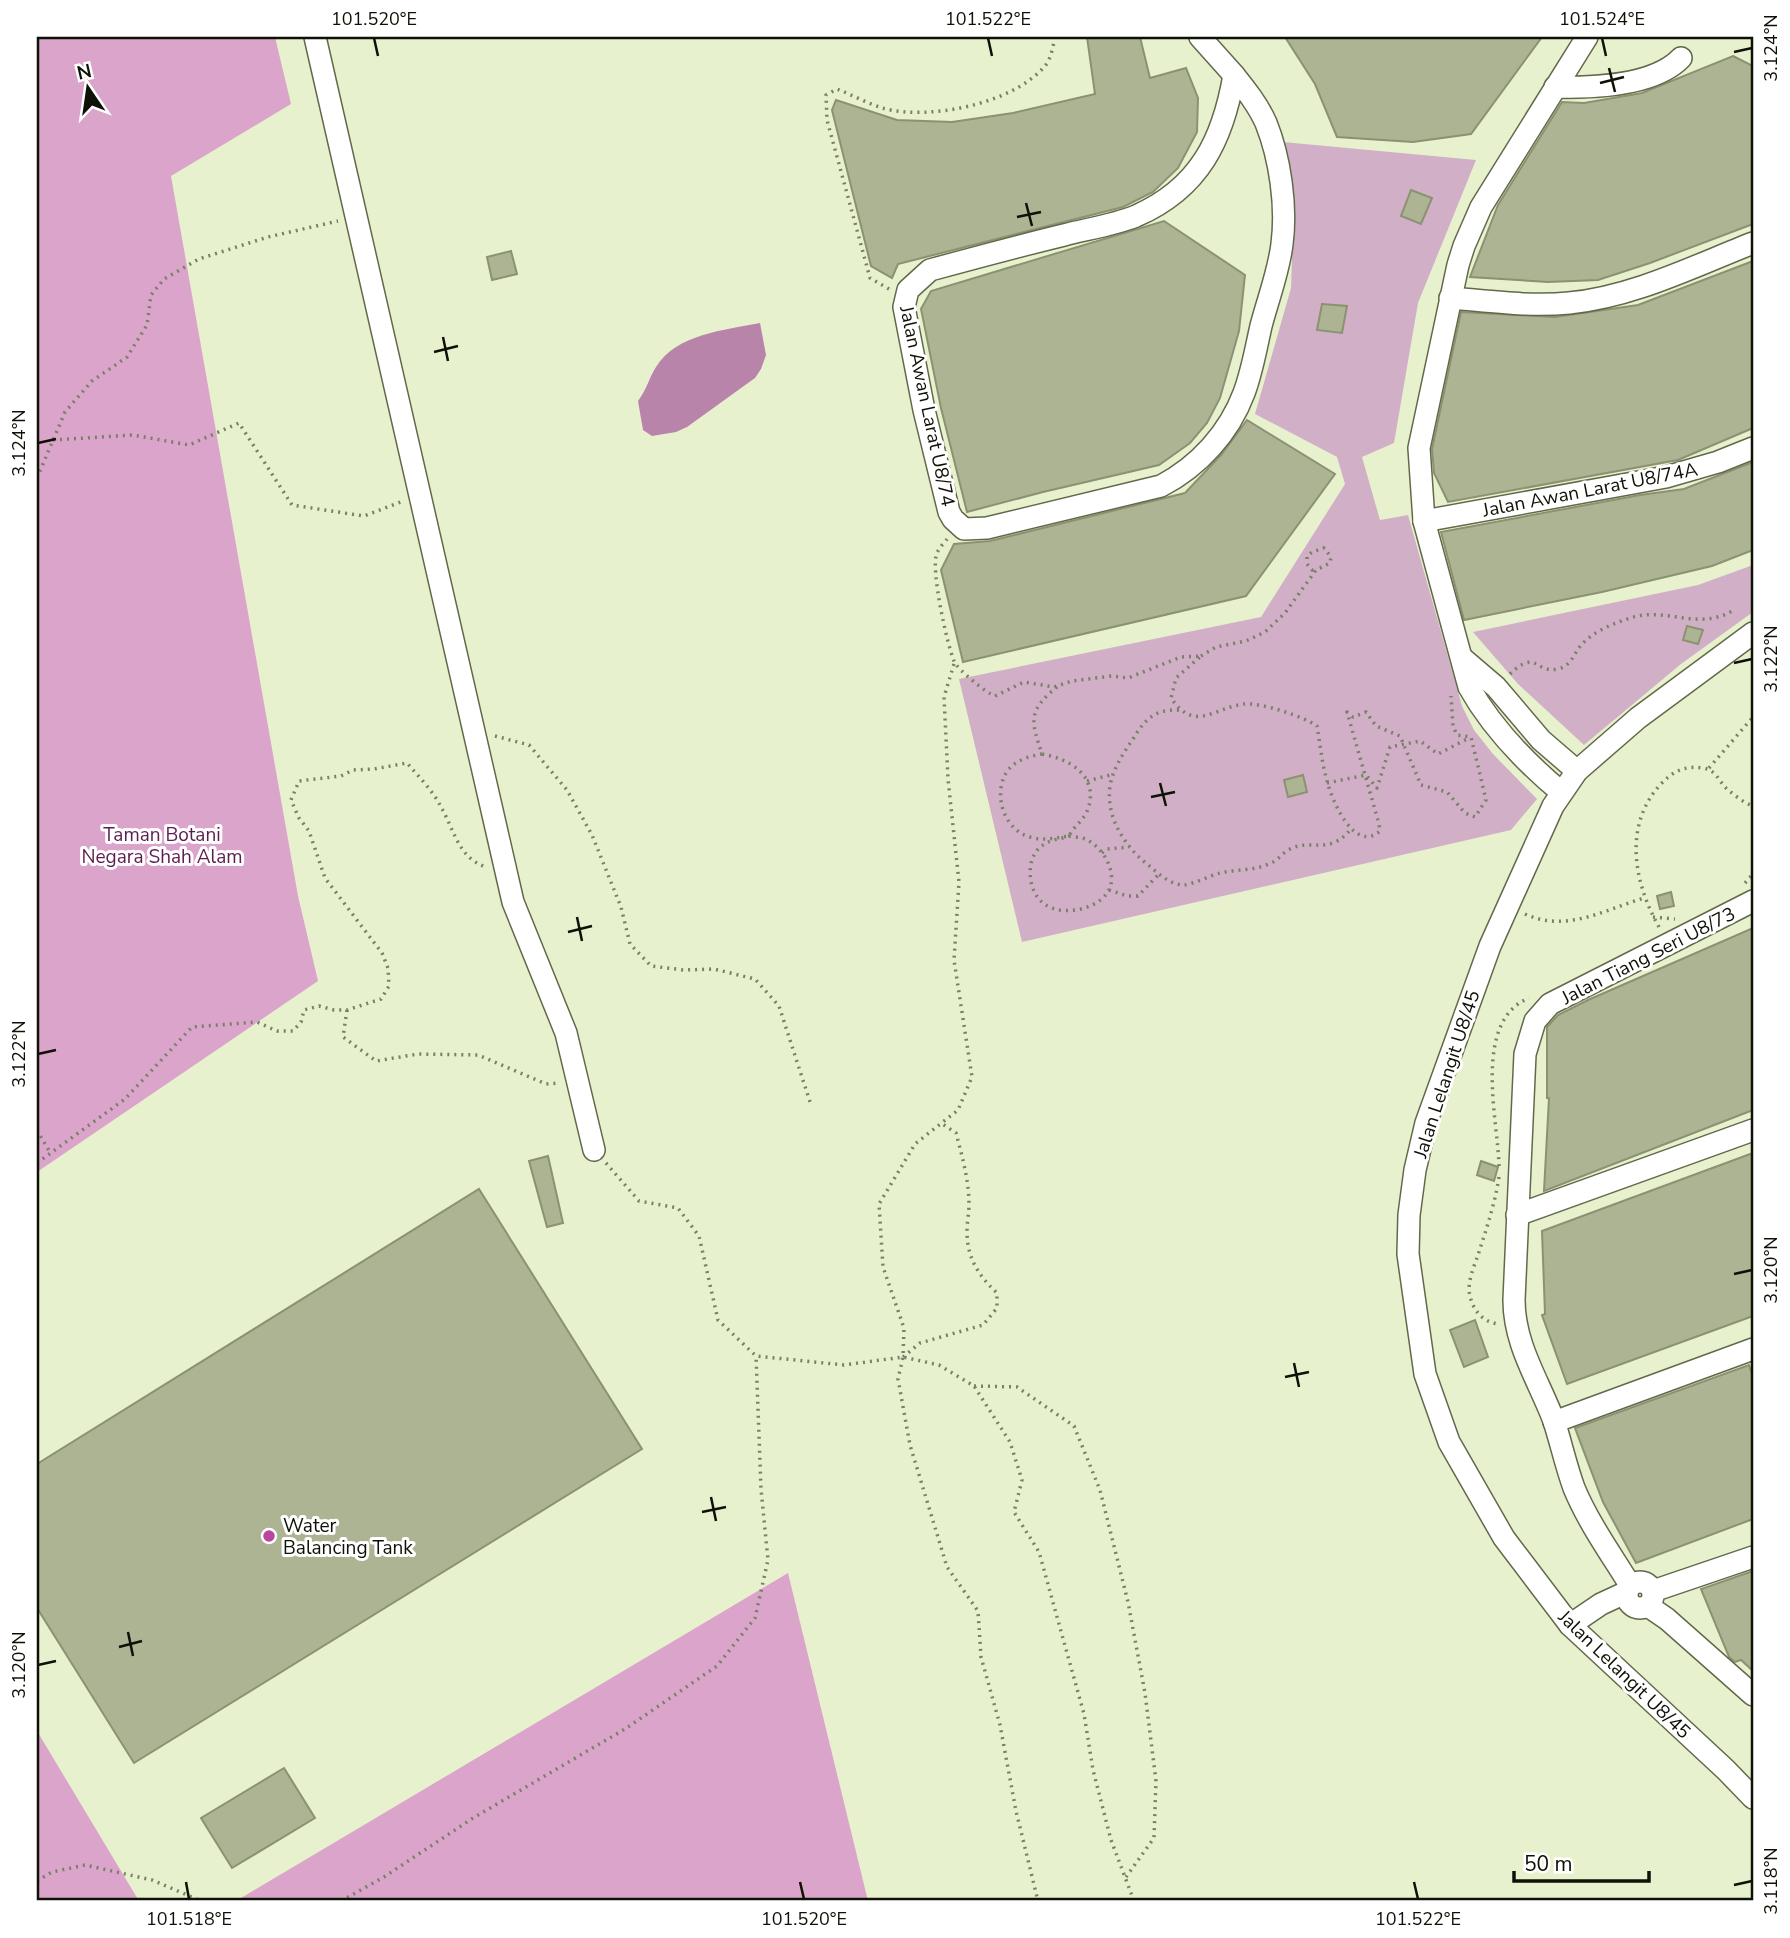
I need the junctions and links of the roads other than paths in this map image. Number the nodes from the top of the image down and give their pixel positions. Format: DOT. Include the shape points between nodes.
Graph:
graph roads {
  1 [pos="315,37"];
  2 [pos="1200,37"];
  3 [pos="1587,37"];
  4 [pos="1681,58"];
  5 [pos="1234,75"];
  6 [pos="1555,87"];
  7 [pos="1753,243"];
  8 [pos="1450,298"];
  9 [pos="1753,448"];
  10 [pos="1424,521"];
  11 [pos="1753,632"];
  12 [pos="1478,683"];
  13 [pos="1577,771"];
  14 [pos="1561,792"];
  15 [pos="1753,901"];
  16 [pos="1753,1130"];
  17 [pos="594,1150"];
  18 [pos="1517,1215"];
  19 [pos="1753,1349"];
  20 [pos="1554,1422"];
  21 [pos="1753,1557"];
  22 [pos="1638,1596"];
  23 [pos="1576,1631"];
  24 [pos="1753,1695"];
  25 [pos="1753,1798"];
  1 -- 17 [label="street" via="513,902 566,1033"];
  2 -- 5 [label="street, Jalan Awan Larat U8/74"];
  3 -- 6 [label="street"];
  4 -- 6 [label="street" via="1667,70 1610,86"];
  5 -- 5 [label="street, Jalan Awan Larat U8/74" via="1266,124 1283,203 1282,244 1244,393 1229,425 1202,458 1161,485 987,528 964,529 949,512 924,410 904,307 908,290 930,270 1135,216 1175,193 1204,163 1222,127"];
  6 -- 8 [label="street" via="1481,207"];
  7 -- 8 [label="street" via="1599,299 1550,304"];
  8 -- 10 [label="street" via="1419,448"];
  9 -- 10 [label="street, Jalan Awan Larat U8/74A" via="1666,477"];
  10 -- 12 [label="street" via="1449,619 1462,658"];
  11 -- 13 [label="street, Jalan Lelangit U8/45" via="1646,711"];
  12 -- 13 [label="street"];
  12 -- 14 [label="street" via="1483,710 1512,746"];
  13 -- 14 [label="street, Jalan Lelangit U8/45"];
  14 -- 23 [label="street, Jalan Lelangit U8/45" via="1507,905 1426,1123 1415,1170 1408,1254 1425,1374 1450,1442 1504,1538"];
  15 -- 18 [label="street, Jalan Tiang Seri U8/73" via="1560,998 1541,1012 1525,1054"];
  16 -- 18 [label="street"];
  18 -- 20 [label="street, Jalan Tiang Seri U8/73" via="1515,1325"];
  19 -- 20 [label="street"];
  20 -- 22 [label="street, Jalan Tiang Seri U8/73" via="1579,1499"];
  21 -- 22 [label="street"];
  22 -- 23 [label="street"];
  22 -- 24 [label="street, Jalan Tiang Seri U8/73"];
  23 -- 25 [label="street, Jalan Lelangit U8/45"];
}
